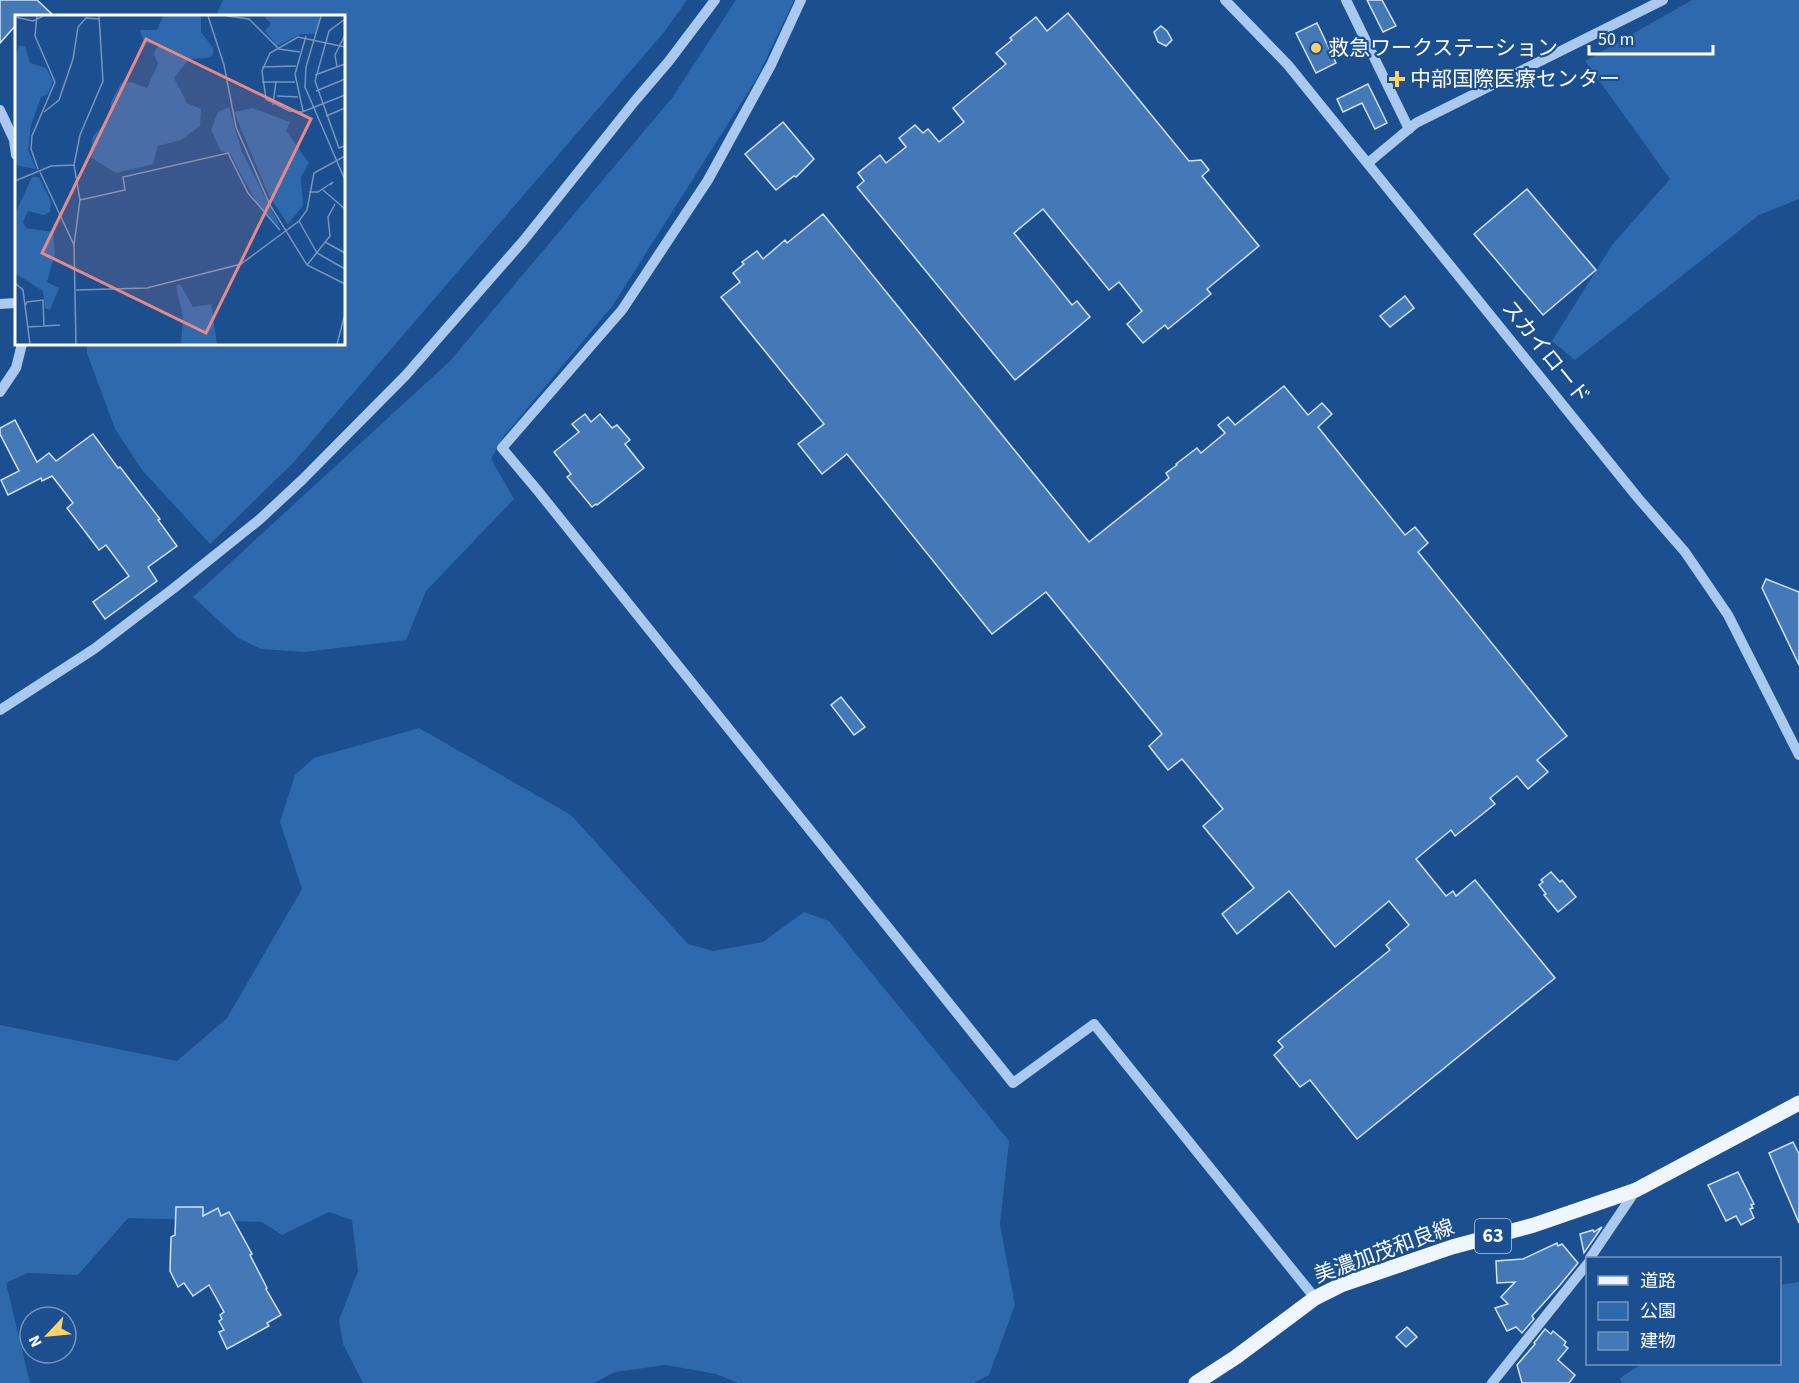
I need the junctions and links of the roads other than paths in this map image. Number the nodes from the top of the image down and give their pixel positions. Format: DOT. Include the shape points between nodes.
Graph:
graph roads {
  1 [pos="714,0"];
  2 [pos="801,0"];
  3 [pos="1225,0"];
  4 [pos="1346,0"];
  5 [pos="1663,0"];
  6 [pos="0,110"];
  7 [pos="1409,129"];
  8 [pos="15,148"];
  9 [pos="1368,163"];
  10 [pos="15,303"];
  11 [pos="0,304"];
  12 [pos="22,345"];
  13 [pos="0,392"];
  14 [pos="0,710"];
  15 [pos="1799,754"];
  16 [pos="1799,1103"];
  17 [pos="1636,1190"];
  18 [pos="1591,1257"];
  19 [pos="1586,1264"];
  20 [pos="1315,1298"];
  21 [pos="1196,1383"];
  22 [pos="1492,1383"];
  1 -- 14 [label="street" via="524,240 406,375 302,480 259,520 94,649"];
  2 -- 20 [label="street" via="771,65 708,180 622,310 502,448 1013,1083 1094,1024"];
  3 -- 9 [label="street, スカイロード" via="1288,64"];
  4 -- 7 [label="street"];
  5 -- 7 [label="street"];
  6 -- 8 [label="street"];
  7 -- 9 [label="street"];
  9 -- 15 [label="street, スカイロード" via="1685,552 1728,615"];
  10 -- 11 [label="street"];
  12 -- 13 [label="street" via="16,369"];
  16 -- 17 [label="main road, 美濃加茂和良線 / 63"];
  17 -- 18 [label="street"];
  17 -- 20 [label="main road, 美濃加茂和良線 / 63" via="1534,1225 1452,1247 1341,1285"];
  19 -- 22 [label="street"];
  20 -- 21 [label="main road, 美濃加茂和良線 / 63"];
}
